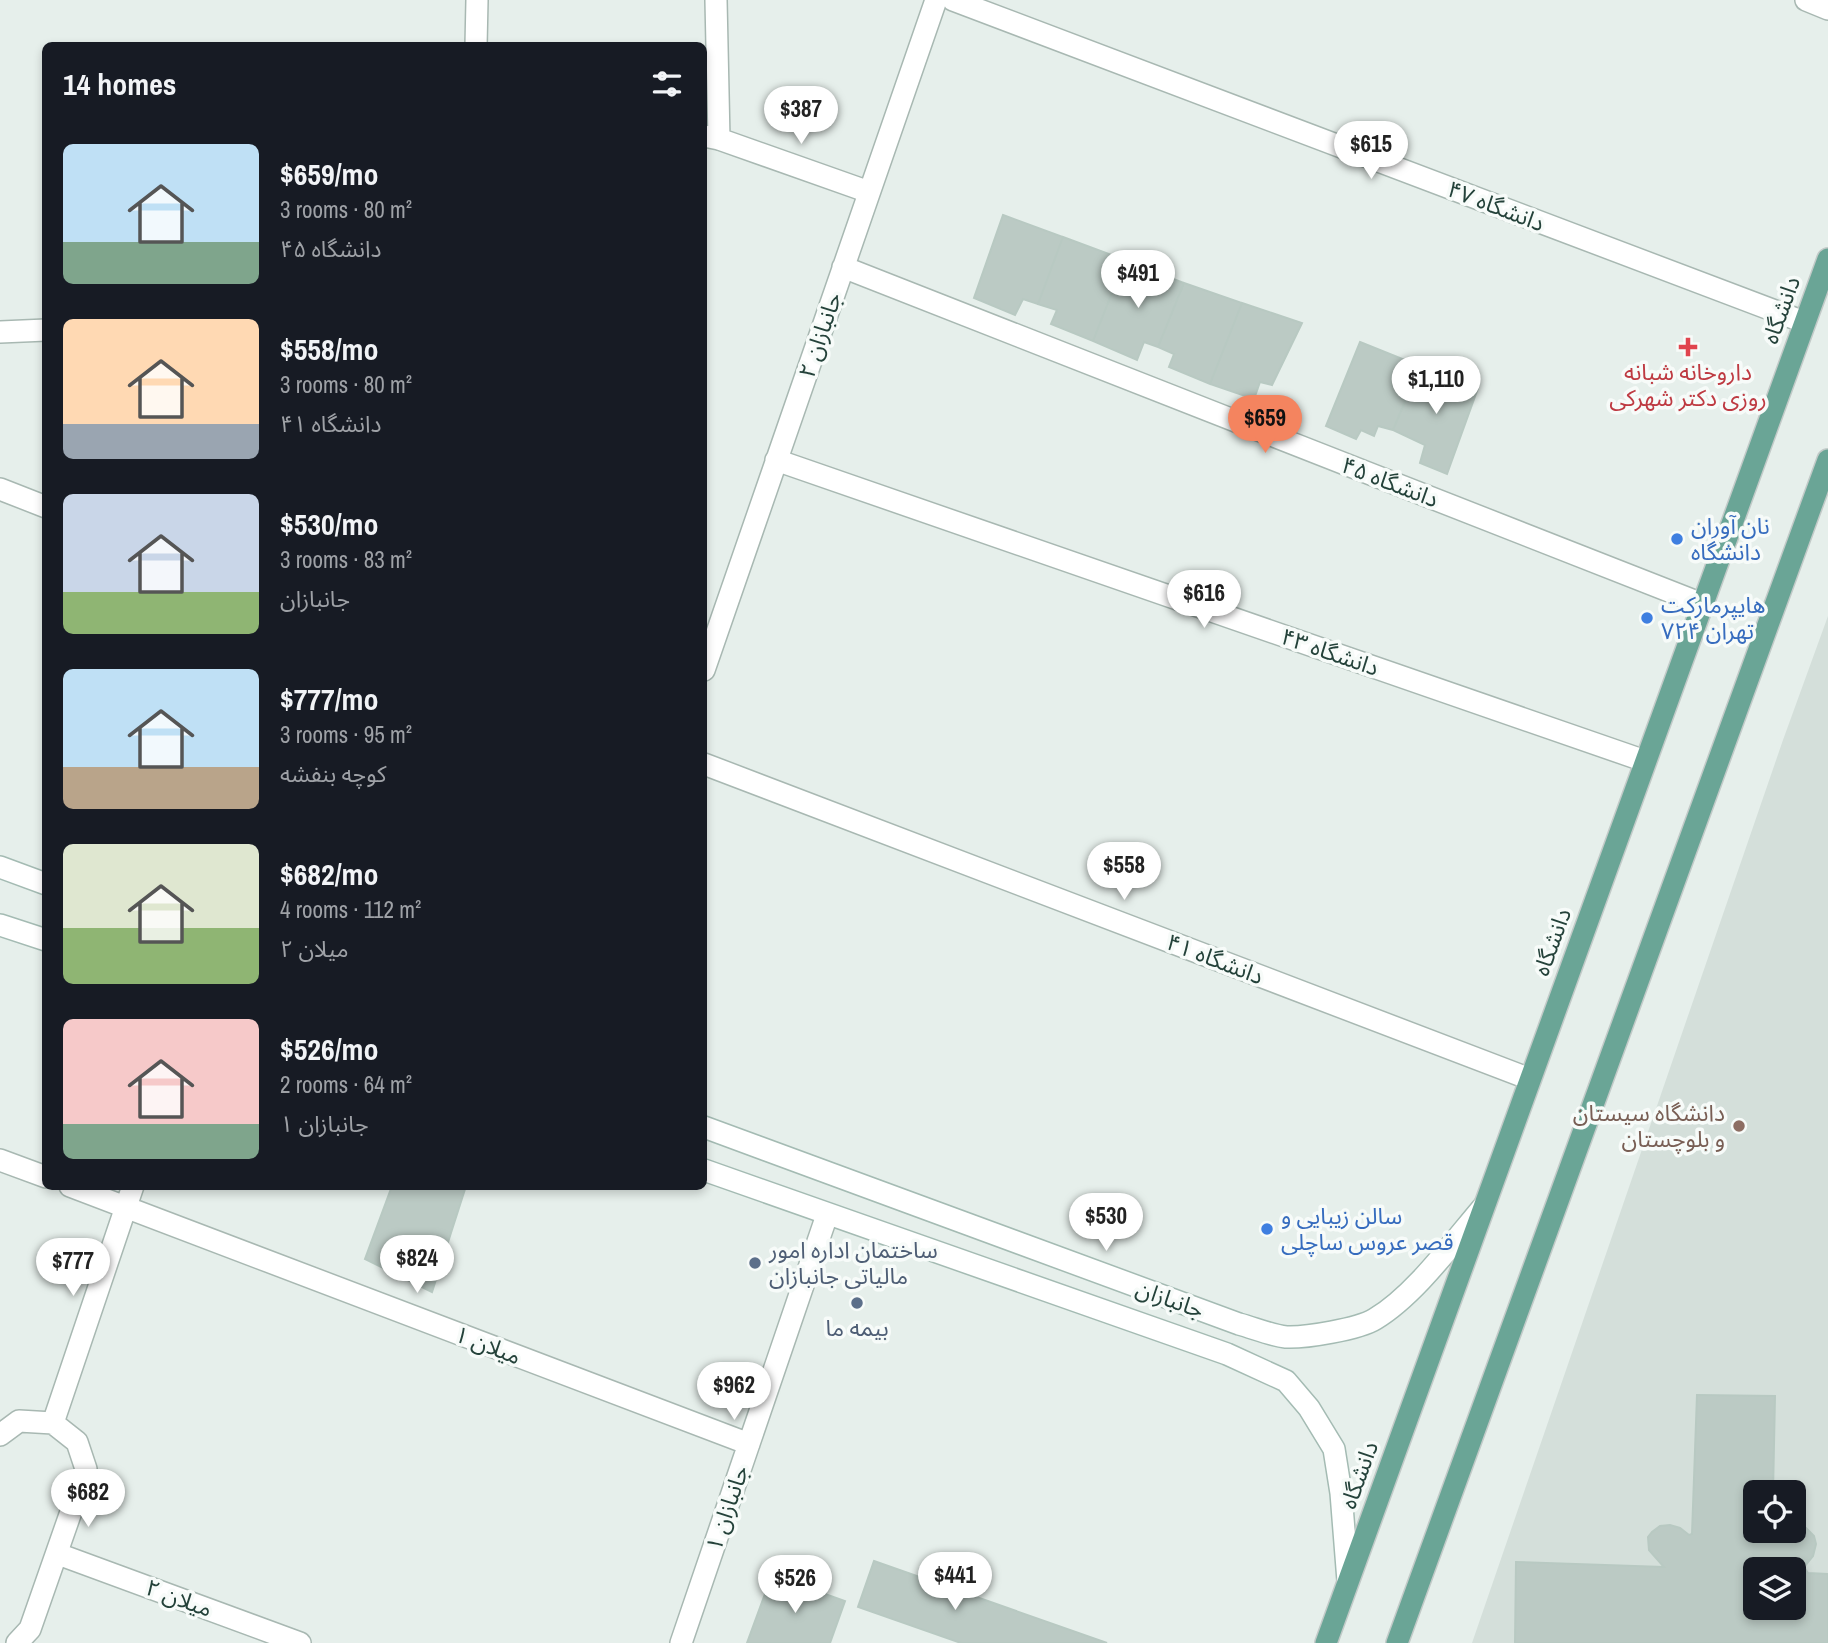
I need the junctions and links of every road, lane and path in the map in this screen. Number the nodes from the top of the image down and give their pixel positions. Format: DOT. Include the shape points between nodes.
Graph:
graph roads {
  1 [pos="477,0"];
  2 [pos="716,0"];
  3 [pos="936,0"];
  4 [pos="953,0"];
  5 [pos="1806,0"];
  6 [pos="1828,9"];
  7 [pos="475,42"];
  8 [pos="709,142"];
  9 [pos="869,192"];
  10 [pos="1828,259"];
  11 [pos="843,267"];
  12 [pos="1804,322"];
  13 [pos="42,330"];
  14 [pos="0,332"];
  15 [pos="776,460"];
  16 [pos="1828,460"];
  17 [pos="0,489"];
  18 [pos="42,505"];
  19 [pos="1702,604"];
  20 [pos="707,661"];
  21 [pos="1645,761"];
  22 [pos="707,765"];
  23 [pos="0,867"];
  24 [pos="42,883"];
  25 [pos="0,925"];
  26 [pos="42,939"];
  27 [pos="1530,1079"];
  28 [pos="707,1128"];
  29 [pos="0,1160"];
  30 [pos="707,1171"];
  31 [pos="42,1176"];
  32 [pos="80,1190"];
  33 [pos="132,1190"];
  34 [pos="1484,1206"];
  35 [pos="126,1208"];
  36 [pos="827,1215"];
  37 [pos="1238,1324"];
  38 [pos="1227,1354"];
  39 [pos="53,1423"];
  40 [pos="0,1435"];
  41 [pos="749,1444"];
  42 [pos="58,1554"];
  43 [pos="1348,1581"];
  44 [pos="17,1643"];
  45 [pos="300,1643"];
  46 [pos="681,1643"];
  47 [pos="1326,1643"];
  48 [pos="1397,1643"];
  1 -- 7 [label="street"];
  2 -- 8 [label="street"];
  3 -- 9 [label="street, جانبازان ۲"];
  4 -- 12 [label="street, دانشگاه ۴۷"];
  5 -- 6 [label="street"];
  8 -- 9 [label="street"];
  9 -- 11 [label="street, جانبازان ۲"];
  10 -- 12 [label="main road, دانشگاه"];
  11 -- 15 [label="street, جانبازان ۲"];
  11 -- 19 [label="street, دانشگاه ۴۵"];
  12 -- 19 [label="main road, دانشگاه"];
  13 -- 14 [label="street"];
  15 -- 20 [label="street, جانبازان ۲"];
  15 -- 21 [label="street, دانشگاه ۴۳"];
  16 -- 48 [label="main road"];
  17 -- 18 [label="street"];
  19 -- 21 [label="main road, دانشگاه"];
  21 -- 27 [label="main road, دانشگاه"];
  22 -- 27 [label="street, دانشگاه ۴۱"];
  23 -- 24 [label="street"];
  25 -- 26 [label="street"];
  27 -- 34 [label="main road, دانشگاه"];
  28 -- 37 [label="street, جانبازان"];
  29 -- 31 [label="street"];
  30 -- 36 [label="street, جانبازان"];
  32 -- 35 [label="street, میلان ۱"];
  33 -- 35 [label="street"];
  34 -- 37 [label="street, جانبازان" via="1394,1306 1373,1321 1324,1334 1286,1337"];
  34 -- 43 [label="main road, دانشگاه"];
  35 -- 39 [label="street"];
  35 -- 41 [label="street, میلان ۱"];
  36 -- 38 [label="street, جانبازان"];
  36 -- 41 [label="street, جانبازان ۱"];
  37 -- 38 [label="street"];
  38 -- 43 [label="street, جانبازان" via="1286,1381 1334,1450"];
  39 -- 40 [label="street" via="19,1420"];
  39 -- 42 [label="street" via="77,1442 86,1469"];
  41 -- 46 [label="street, جانبازان ۱"];
  42 -- 44 [label="street" via="30,1629"];
  42 -- 45 [label="street, میلان ۲"];
  43 -- 47 [label="main road, دانشگاه"];
}
